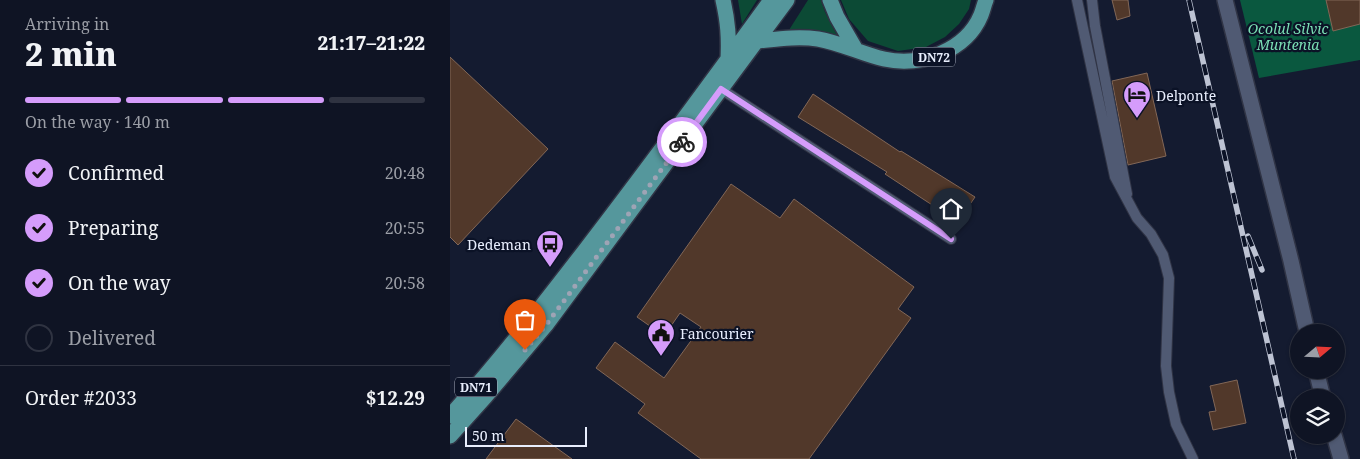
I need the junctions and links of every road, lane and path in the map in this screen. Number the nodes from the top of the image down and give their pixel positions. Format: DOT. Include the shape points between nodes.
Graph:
graph roads {
  1 [pos="723,0"];
  2 [pos="771,0"];
  3 [pos="787,0"];
  4 [pos="830,0"];
  5 [pos="986,0"];
  6 [pos="1077,0"];
  7 [pos="1092,0"];
  8 [pos="1225,0"];
  9 [pos="757,41"];
  10 [pos="856,50"];
  11 [pos="728,60"];
  12 [pos="721,89"];
  13 [pos="1130,204"];
  14 [pos="951,239"];
  15 [pos="1305,324"];
  16 [pos="450,416"];
  17 [pos="450,436"];
  18 [pos="1337,444"];
  19 [pos="1193,459"];
  20 [pos="1341,459"];
  1 -- 11 [label="main road" via="729,38"];
  2 -- 11 [label="main road"];
  3 -- 9 [label="main road"];
  4 -- 10 [label="main road"];
  5 -- 10 [label="main road, DN72" via="981,16 970,32 954,47 934,57 900,61"];
  6 -- 13 [label="lane" via="1115,177"];
  7 -- 13 [label="lane"];
  8 -- 15 [label="street"];
  9 -- 10 [label="main road, DN72" via="817,39"];
  9 -- 12 [label="main road"];
  11 -- 16 [label="main road, DN71" via="538,311"];
  12 -- 14 [label="lane"];
  12 -- 17 [label="main road" via="546,325"];
  13 -- 19 [label="lane" via="1163,255 1169,278 1166,366 1169,392 1176,424"];
  18 -- 20 [label="street"];
}
